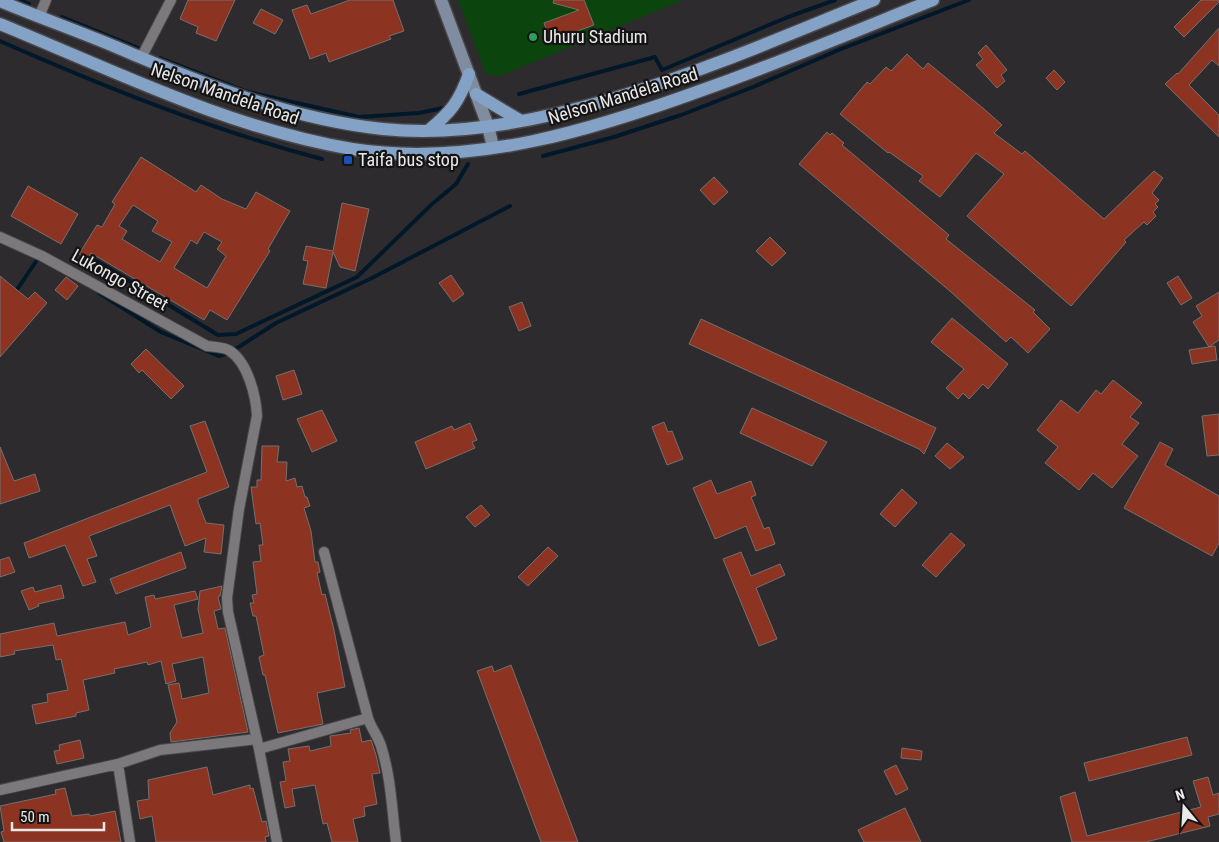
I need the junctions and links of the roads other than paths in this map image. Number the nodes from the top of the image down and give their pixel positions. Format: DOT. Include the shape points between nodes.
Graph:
graph roads {
  1 [pos="46,0"];
  2 [pos="171,0"];
  3 [pos="441,0"];
  4 [pos="874,0"];
  5 [pos="933,0"];
  6 [pos="0,1"];
  7 [pos="39,17"];
  8 [pos="0,24"];
  9 [pos="141,58"];
  10 [pos="469,74"];
  11 [pos="476,94"];
  12 [pos="521,121"];
  13 [pos="488,126"];
  14 [pos="428,131"];
  15 [pos="493,147"];
  16 [pos="0,238"];
  17 [pos="324,552"];
  18 [pos="368,718"];
  19 [pos="258,744"];
  20 [pos="118,764"];
  21 [pos="0,790"];
  22 [pos="130,842"];
  23 [pos="277,842"];
  24 [pos="396,842"];
  1 -- 7 [label="street"];
  2 -- 9 [label="street"];
  3 -- 10 [label="street"];
  4 -- 12 [label="main road, Nelson Mandela Road" via="682,76 581,107"];
  5 -- 15 [label="main road, Nelson Mandela Road" via="766,68 614,121 549,138"];
  6 -- 7 [label="main road, Nelson Mandela Road"];
  7 -- 9 [label="main road, Nelson Mandela Road"];
  8 -- 15 [label="main road, Nelson Mandela Road" via="142,84 282,134 354,149 404,153 443,153"];
  9 -- 14 [label="main road, Nelson Mandela Road" via="273,108 385,130"];
  10 -- 11 [label="street"];
  10 -- 14 [label="main road" via="457,103"];
  11 -- 12 [label="main road"];
  11 -- 13 [label="street"];
  12 -- 13 [label="main road, Nelson Mandela Road"];
  13 -- 14 [label="main road, Nelson Mandela Road"];
  13 -- 15 [label="street"];
  16 -- 19 [label="street, Lukongo Street" via="42,256 207,346 230,350 247,375 258,416 239,509 227,598"];
  17 -- 18 [label="street"];
  18 -- 19 [label="street"];
  18 -- 24 [label="street" via="386,766"];
  19 -- 20 [label="street" via="170,748"];
  19 -- 23 [label="street"];
  20 -- 21 [label="street"];
  20 -- 22 [label="street"];
}
